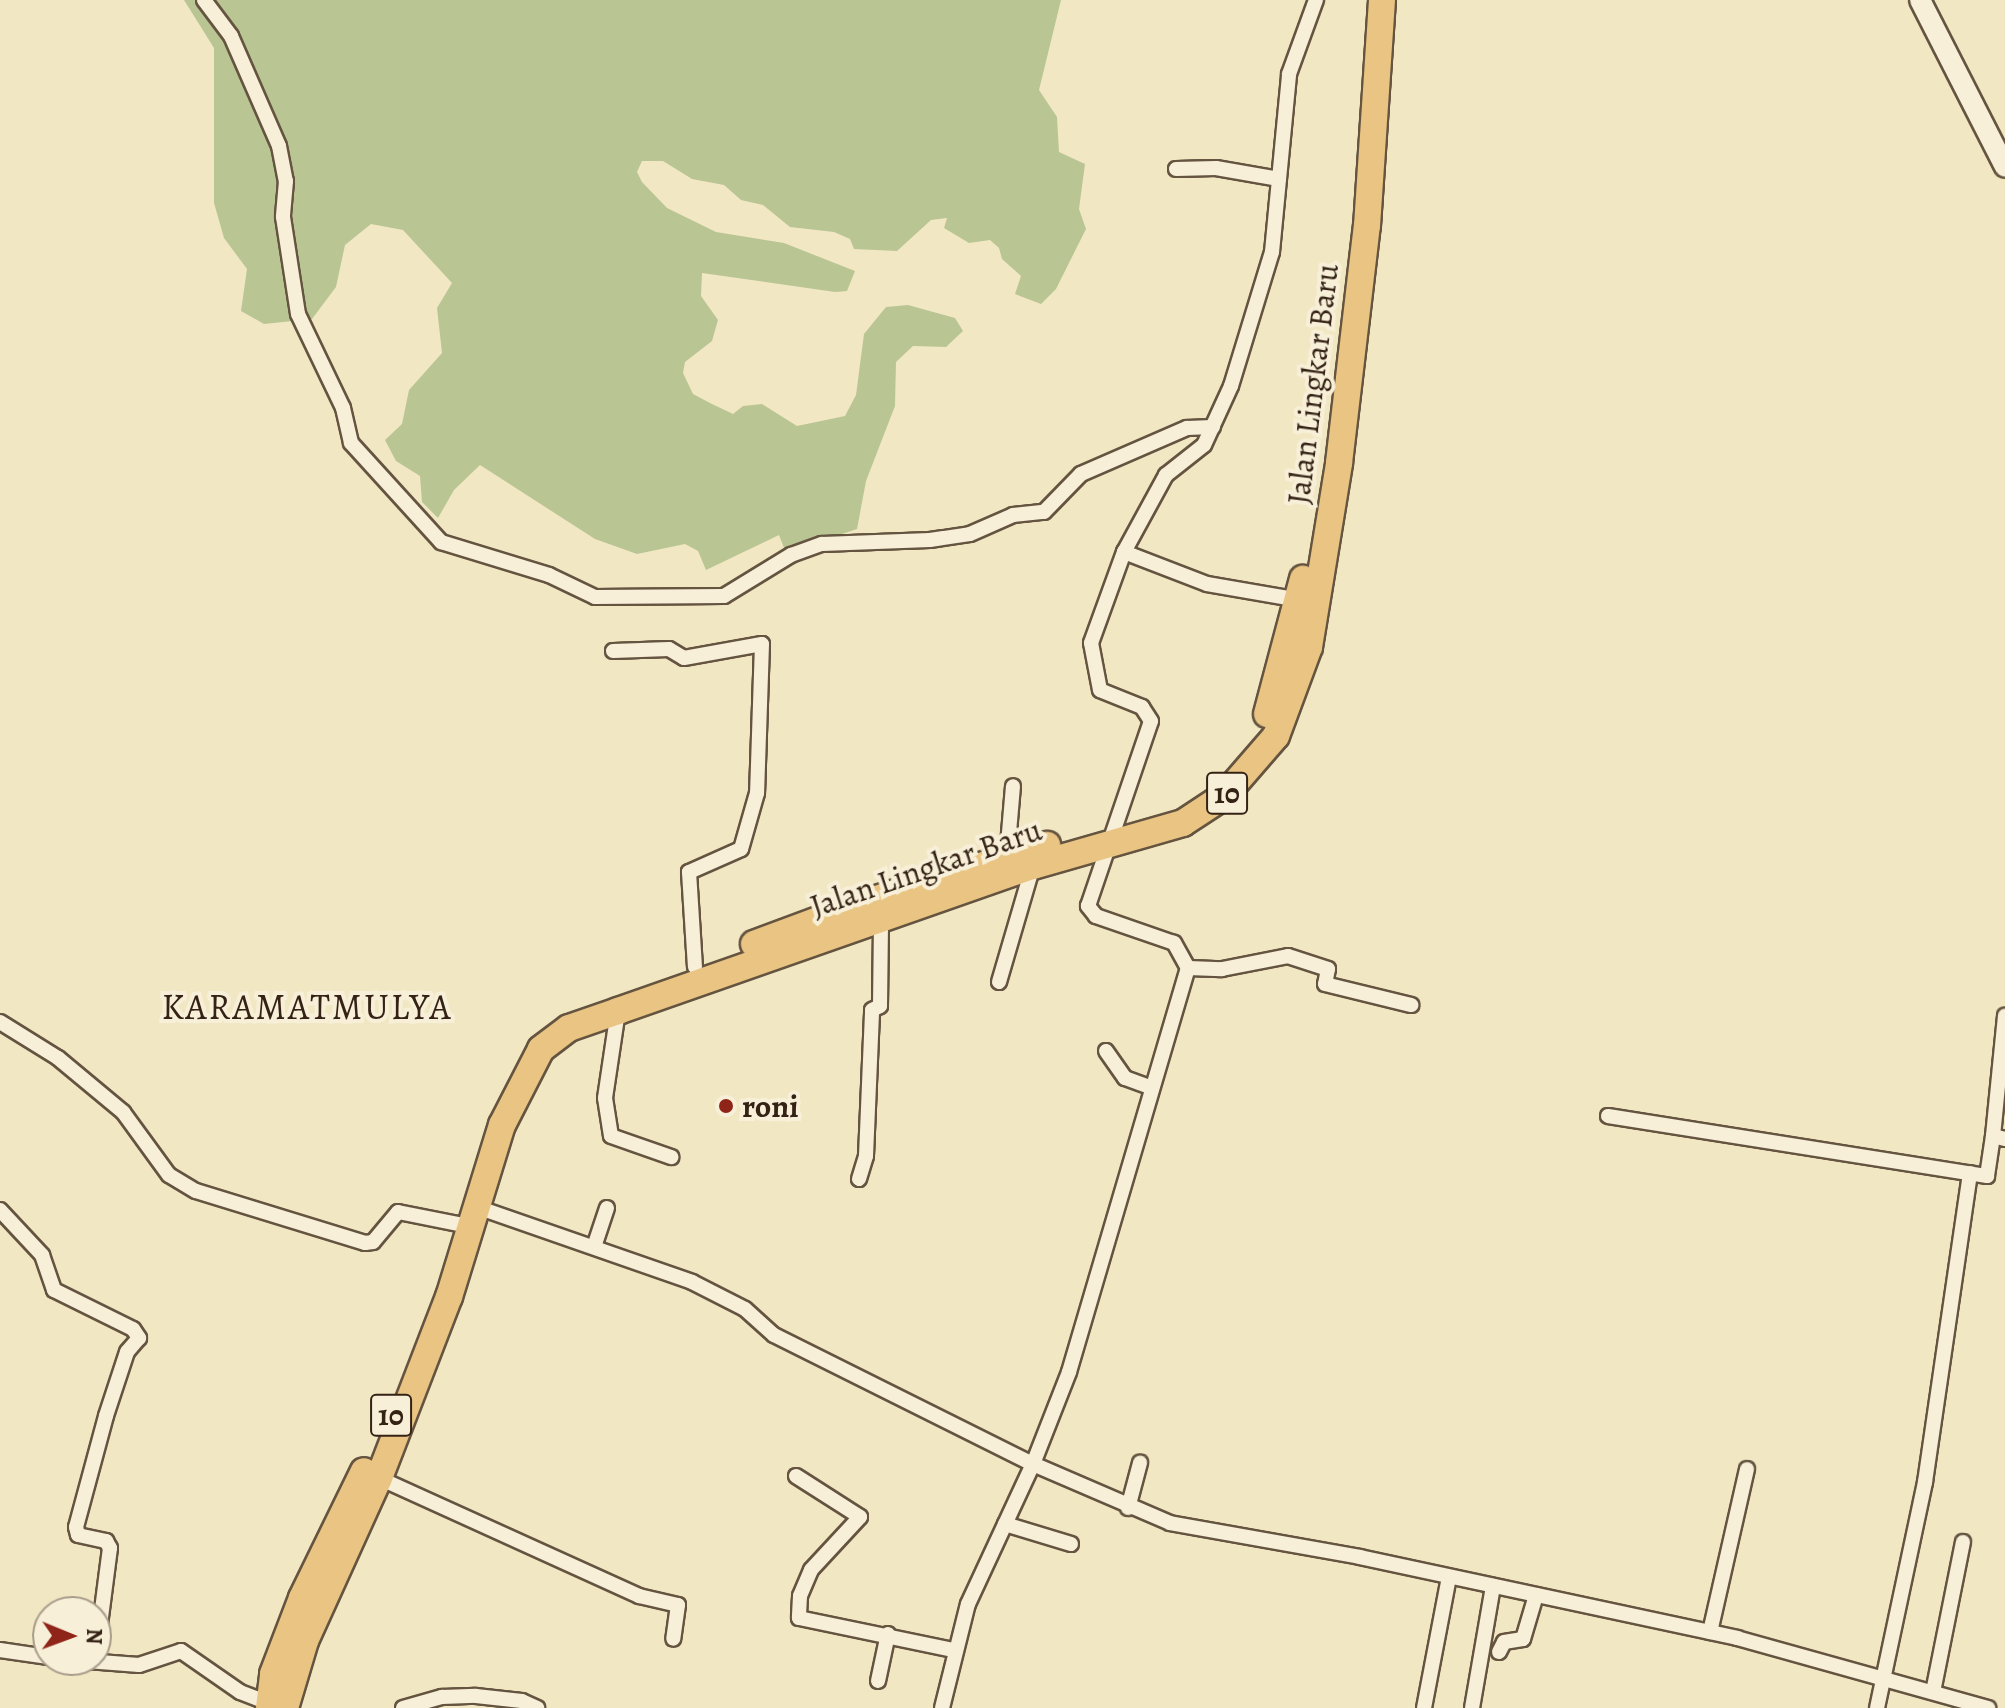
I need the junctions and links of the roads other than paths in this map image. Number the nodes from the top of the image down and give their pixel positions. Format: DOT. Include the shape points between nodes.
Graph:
graph roads {
  1 [pos="204,0"];
  2 [pos="1316,0"];
  3 [pos="1365,0"];
  4 [pos="1382,0"];
  5 [pos="1920,0"];
  6 [pos="2005,167"];
  7 [pos="1176,169"];
  8 [pos="1279,179"];
  9 [pos="1213,427"];
  10 [pos="1124,552"];
  11 [pos="1300,600"];
  12 [pos="613,651"];
  13 [pos="1013,786"];
  14 [pos="1113,835"];
  15 [pos="1007,856"];
  16 [pos="1033,866"];
  17 [pos="881,921"];
  18 [pos="695,967"];
  19 [pos="1188,968"];
  20 [pos="999,982"];
  21 [pos="1411,1005"];
  22 [pos="618,1011"];
  23 [pos="2005,1016"];
  24 [pos="0,1022"];
  25 [pos="1106,1051"];
  26 [pos="1150,1087"];
  27 [pos="1608,1116"];
  28 [pos="1999,1137"];
  29 [pos="671,1157"];
  30 [pos="1970,1173"];
  31 [pos="859,1179"];
  32 [pos="607,1208"];
  33 [pos="0,1210"];
  34 [pos="465,1218"];
  35 [pos="594,1247"];
  36 [pos="1140,1463"];
  37 [pos="1033,1464"];
  38 [pos="1747,1469"];
  39 [pos="796,1476"];
  40 [pos="379,1478"];
  41 [pos="1128,1508"];
  42 [pos="1005,1524"];
  43 [pos="1963,1542"];
  44 [pos="1071,1544"];
  45 [pos="1449,1577"];
  46 [pos="1493,1586"];
  47 [pos="1536,1595"];
  48 [pos="104,1596"];
  49 [pos="1710,1632"];
  50 [pos="888,1634"];
  51 [pos="673,1639"];
  52 [pos="0,1650"];
  53 [pos="954,1650"];
  54 [pos="1499,1652"];
  55 [pos="32,1655"];
  56 [pos="112,1661"];
  57 [pos="1884,1679"];
  58 [pos="878,1681"];
  59 [pos="1933,1692"];
  60 [pos="277,1707"];
  61 [pos="403,1708"];
  62 [pos="537,1708"];
  63 [pos="942,1708"];
  64 [pos="1424,1708"];
  65 [pos="1472,1708"];
  66 [pos="1877,1708"];
  67 [pos="1988,1708"];
  1 -- 9 [label="street" via="231,36 279,146 286,181 283,217 298,314 343,408 351,443 441,542 549,575 595,597 724,596 791,555 822,544 930,540 970,534 1013,515 1039,514 1081,474 1187,428"];
  2 -- 8 [label="street" via="1289,74"];
  3 -- 11 [label="highway, Jalan Lingkar Baru / 10" via="1350,224"];
  4 -- 14 [label="highway, Jalan Lingkar Baru / 10" via="1367,226 1339,463 1309,647 1291,704 1276,736 1224,796 1183,823"];
  5 -- 6 [label="main road"];
  7 -- 8 [label="street" via="1216,168"];
  8 -- 9 [label="street" via="1265,276"];
  9 -- 10 [label="street" via="1204,445 1166,475"];
  10 -- 11 [label="street" via="1207,584"];
  10 -- 14 [label="street" via="1091,643 1100,690 1142,707 1151,721"];
  11 -- 14 [label="highway, Jalan Lingkar Baru / 10" via="1274,701 1239,758 1188,800"];
  12 -- 18 [label="street" via="669,649 684,658 762,644 757,793 741,849 689,872"];
  13 -- 15 [label="street"];
  14 -- 15 [label="highway, Jalan Lingkar Baru / 10"];
  14 -- 16 [label="highway, Jalan Lingkar Baru / 10"];
  14 -- 19 [label="street" via="1088,900 1091,913 1174,943"];
  15 -- 18 [label="highway, Jalan Lingkar Baru / 10"];
  16 -- 17 [label="highway, Jalan Lingkar Baru / 10"];
  16 -- 20 [label="street"];
  17 -- 22 [label="highway, Jalan Lingkar Baru / 10"];
  17 -- 31 [label="street" via="880,1006 872,1010 866,1156"];
  18 -- 34 [label="highway, Jalan Lingkar Baru / 10" via="576,1009 525,1044 511,1061 487,1117"];
  19 -- 21 [label="street" via="1222,969 1288,956 1328,969 1325,984"];
  19 -- 26 [label="street" via="1186,988"];
  22 -- 29 [label="street" via="605,1098 611,1136"];
  22 -- 34 [label="highway, Jalan Lingkar Baru / 10" via="569,1028 541,1049 502,1125"];
  23 -- 28 [label="street"];
  24 -- 34 [label="street" via="58,1058 123,1112 169,1175 196,1191 365,1243 373,1242 398,1212"];
  25 -- 26 [label="street" via="1125,1078"];
  26 -- 37 [label="street" via="1069,1372"];
  27 -- 30 [label="street"];
  28 -- 30 [label="street" via="1989,1175"];
  30 -- 57 [label="street" via="1925,1482"];
  32 -- 35 [label="street"];
  33 -- 48 [label="street" via="42,1255 54,1290 133,1329 139,1338 127,1352 76,1527 78,1535 106,1541 110,1548"];
  34 -- 35 [label="street"];
  34 -- 40 [label="highway, Jalan Lingkar Baru / 10" via="449,1297"];
  34 -- 60 [label="highway, Jalan Lingkar Baru / 10" via="391,1414 302,1598 273,1674"];
  35 -- 37 [label="street" via="692,1282 745,1309 774,1335"];
  36 -- 41 [label="street"];
  37 -- 41 [label="street"];
  37 -- 42 [label="street"];
  38 -- 49 [label="street"];
  39 -- 50 [label="street" via="860,1517 811,1570 800,1596 799,1618"];
  40 -- 51 [label="street" via="445,1503 639,1596 678,1605"];
  40 -- 60 [label="highway, Jalan Lingkar Baru / 10"];
  41 -- 45 [label="street" via="1230,1538"];
  42 -- 44 [label="street"];
  42 -- 53 [label="street" via="968,1604"];
  43 -- 59 [label="street"];
  45 -- 46 [label="street"];
  45 -- 64 [label="street"];
  46 -- 47 [label="street"];
  46 -- 65 [label="street"];
  47 -- 49 [label="street"];
  47 -- 54 [label="street" via="1523,1639 1504,1642"];
  49 -- 57 [label="street"];
  50 -- 53 [label="street"];
  50 -- 58 [label="street"];
  52 -- 55 [label="street"];
  53 -- 63 [label="street"];
  56 -- 60 [label="street" via="139,1665 181,1651 240,1692"];
  57 -- 59 [label="street"];
  57 -- 66 [label="street"];
  59 -- 67 [label="street"];
  61 -- 62 [label="street" via="442,1697 476,1696"];
}
